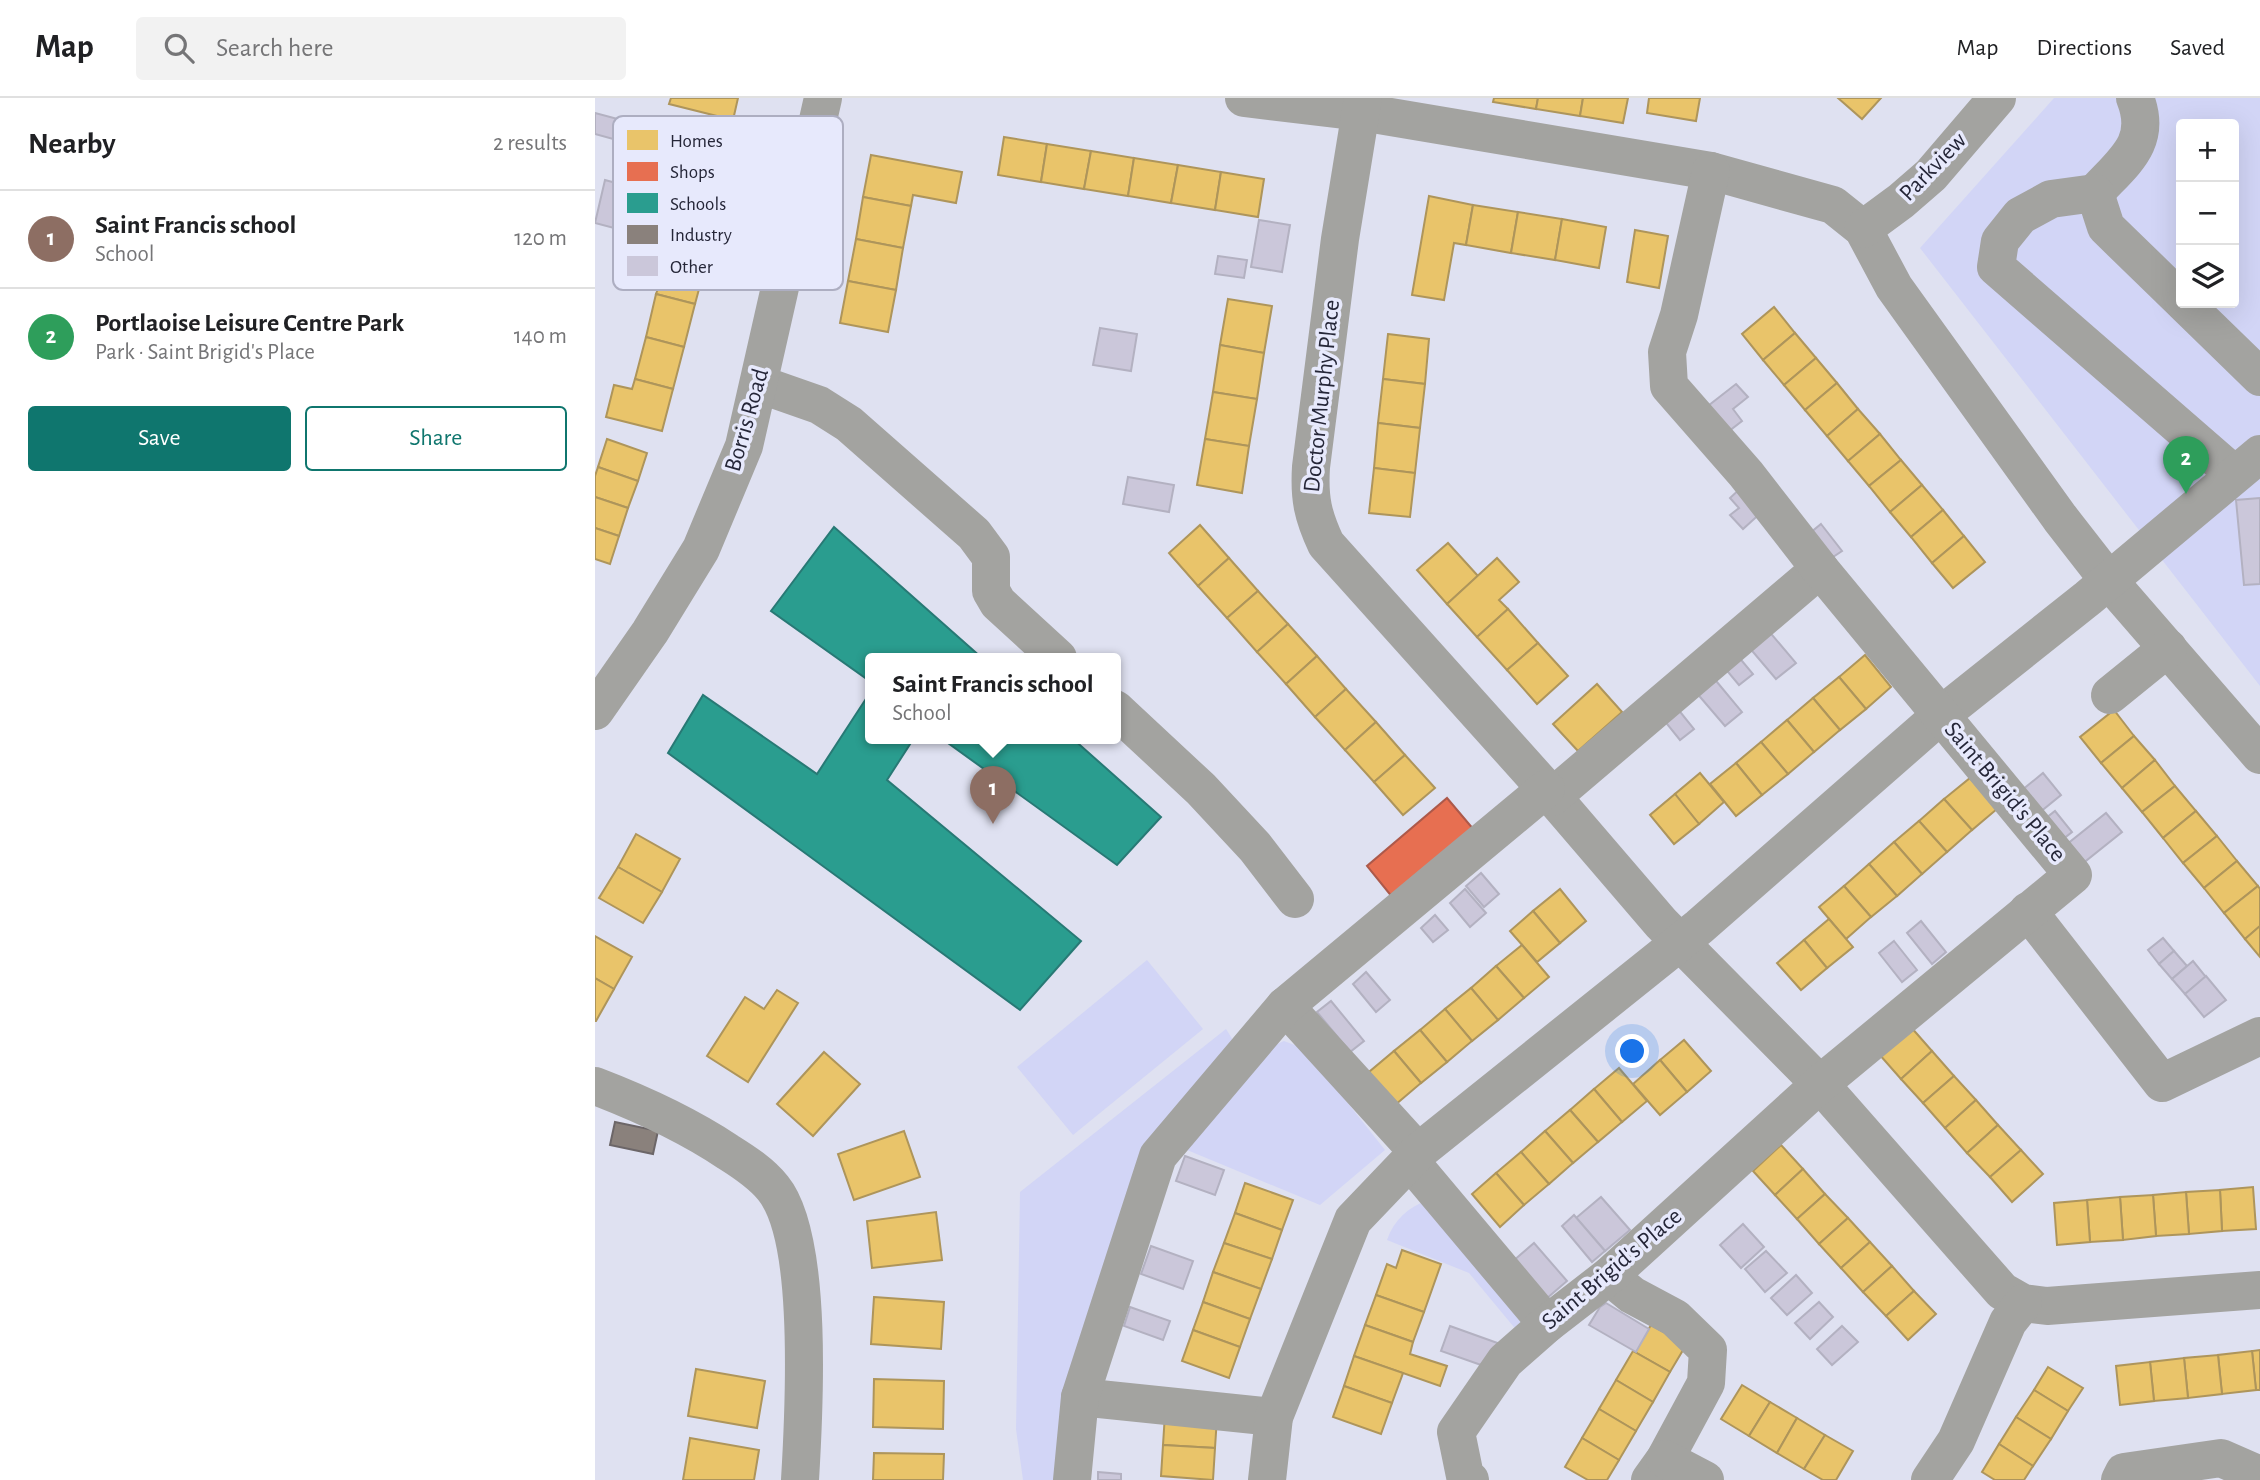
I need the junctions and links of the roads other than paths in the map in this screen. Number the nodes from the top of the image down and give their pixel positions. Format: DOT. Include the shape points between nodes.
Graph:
graph roads {
  1 [pos="823,98"];
  2 [pos="1244,98"];
  3 [pos="1997,98"];
  4 [pos="2135,98"];
  5 [pos="1362,105"];
  6 [pos="819,116"];
  7 [pos="1711,171"];
  8 [pos="2095,193"];
  9 [pos="1863,229"];
  10 [pos="780,290"];
  11 [pos="2176,296"];
  12 [pos="2188,308"];
  13 [pos="2260,377"];
  14 [pos="759,384"];
  15 [pos="2247,464"];
  16 [pos="1820,569"];
  17 [pos="2109,581"];
  18 [pos="2168,648"];
  19 [pos="1053,653"];
  20 [pos="2111,695"];
  21 [pos="595,711"];
  22 [pos="1121,715"];
  23 [pos="1941,715"];
  24 [pos="2260,755"];
  25 [pos="1542,786"];
  26 [pos="1295,899"];
  27 [pos="2028,911"];
  28 [pos="1681,942"];
  29 [pos="1285,1006"];
  30 [pos="2260,1036"];
  31 [pos="1820,1084"];
  32 [pos="595,1086"];
  33 [pos="1414,1156"];
  34 [pos="1609,1276"];
  35 [pos="2260,1290"];
  36 [pos="2023,1303"];
  37 [pos="1547,1324"];
  38 [pos="1080,1397"];
  39 [pos="1274,1417"];
  40 [pos="1657,1469"];
  41 [pos="2260,1475"];
  42 [pos="800,1480"];
  43 [pos="1072,1480"];
  44 [pos="1267,1480"];
  45 [pos="1470,1480"];
  46 [pos="1705,1480"];
  47 [pos="1930,1480"];
  48 [pos="2120,1480"];
  1 -- 6 [label="street, Borris Road"];
  2 -- 5 [label="street" via="1311,107"];
  3 -- 9 [label="street, Parkview" via="1931,175"];
  4 -- 8 [label="street" via="2142,116 2138,145"];
  5 -- 7 [label="street" via="1415,121"];
  5 -- 25 [label="street, Doctor Murphy Place" via="1317,417 1309,492 1314,517 1326,544"];
  7 -- 9 [label="street" via="1833,205"];
  7 -- 16 [label="street" via="1667,352 1669,386"];
  8 -- 11 [label="street" via="2106,227"];
  8 -- 15 [label="street" via="2051,198 2020,216 2000,241 1996,267"];
  9 -- 17 [label="street" via="1894,287"];
  10 -- 14 [label="street, Borris Road"];
  12 -- 13 [label="street"];
  14 -- 19 [label="street" via="819,405 849,424 974,534 991,557 991,591 998,603"];
  14 -- 21 [label="street, Borris Road" via="744,446 701,549"];
  15 -- 17 [label="street, Saint Brigid's Place"];
  16 -- 23 [label="street"];
  16 -- 25 [label="street"];
  17 -- 18 [label="street"];
  17 -- 23 [label="street, Saint Brigid's Place"];
  18 -- 20 [label="street"];
  18 -- 24 [label="street"];
  22 -- 26 [label="street" via="1201,789"];
  23 -- 27 [label="street, Saint Brigid's Place" via="2073,874"];
  23 -- 28 [label="street, Saint Brigid's Place"];
  25 -- 28 [label="street"];
  25 -- 29 [label="street"];
  27 -- 30 [label="street" via="2162,1083"];
  27 -- 31 [label="street, Saint Brigid's Place"];
  28 -- 31 [label="street"];
  28 -- 33 [label="street, Saint Brigid's Place"];
  29 -- 33 [label="street"];
  29 -- 38 [label="street" via="1158,1156"];
  31 -- 34 [label="street, Saint Brigid's Place"];
  31 -- 36 [label="street" via="2003,1291"];
  32 -- 42 [label="street" via="648,1106 703,1136 748,1165 774,1189 793,1228 803,1320"];
  33 -- 37 [label="street"];
  33 -- 39 [label="street, Saint Brigid's Place" via="1353,1220"];
  34 -- 37 [label="street, Saint Brigid's Place"];
  34 -- 40 [label="street" via="1675,1318 1708,1350 1706,1383"];
  35 -- 36 [label="street" via="2047,1306"];
  36 -- 47 [label="street" via="2008,1322 1956,1441"];
  37 -- 45 [label="street, Saint Brigid's Place" via="1505,1361 1456,1432 1465,1476"];
  38 -- 39 [label="street"];
  38 -- 43 [label="street"];
  39 -- 44 [label="street, Saint Brigid's Place"];
  40 -- 46 [label="street"];
  41 -- 48 [label="street" via="2221,1458 2124,1472"];
}
